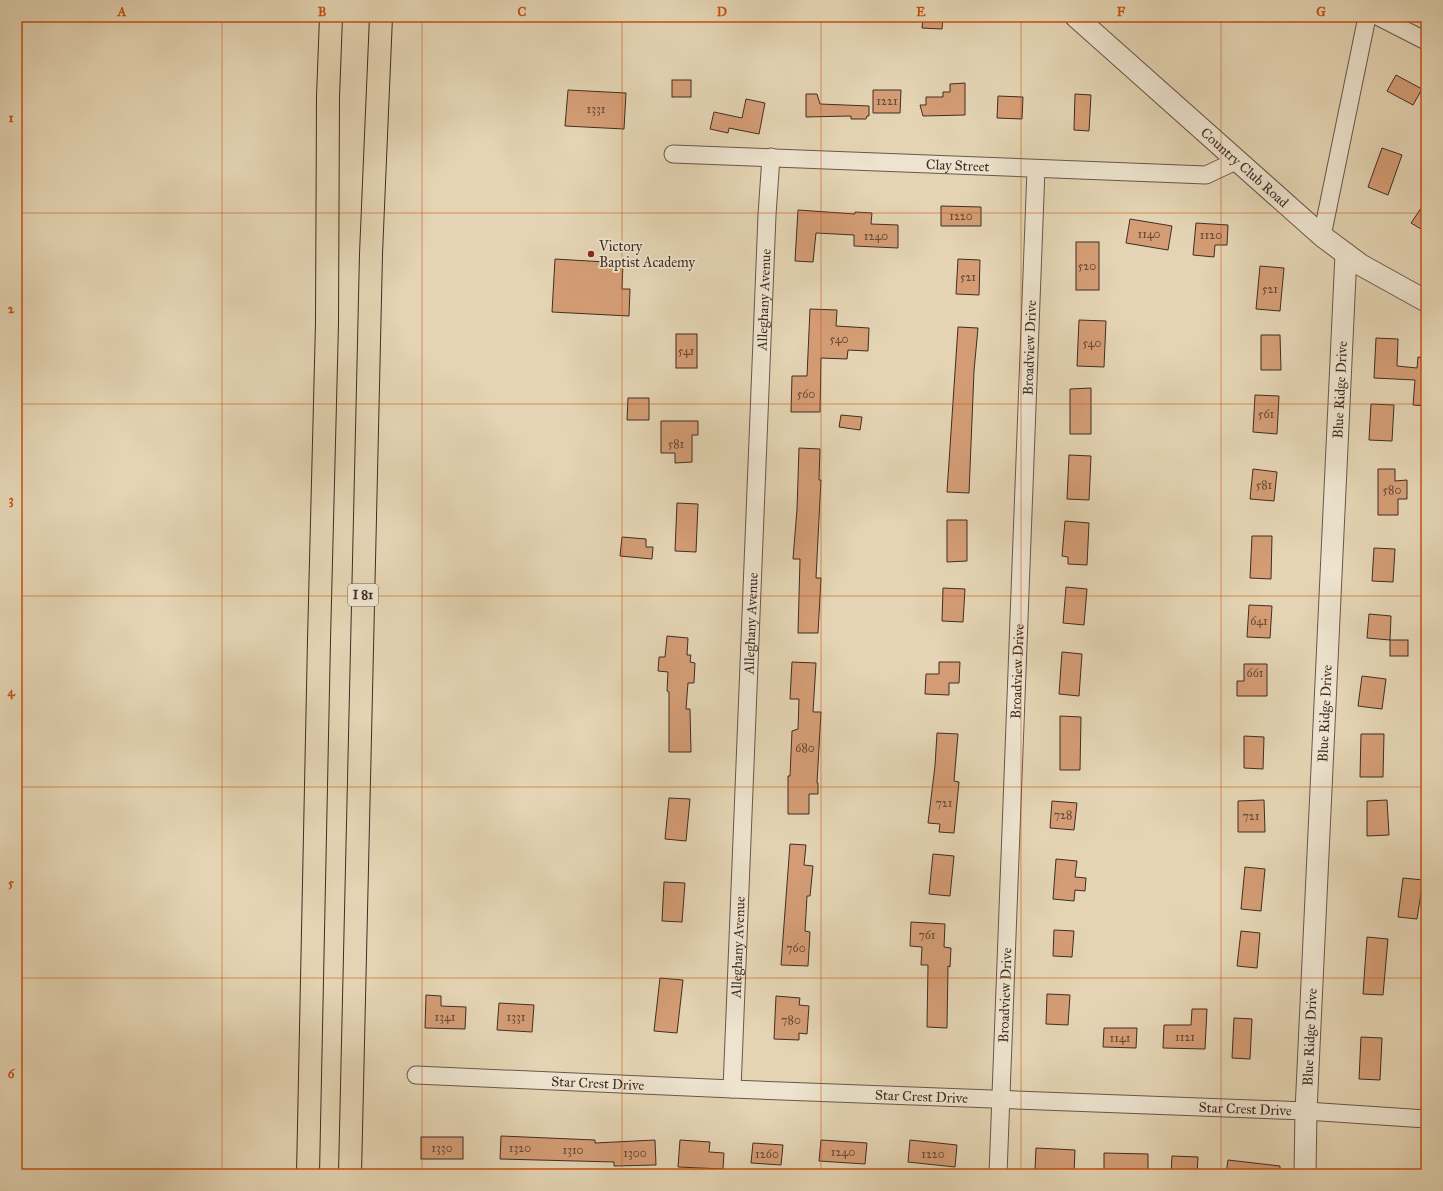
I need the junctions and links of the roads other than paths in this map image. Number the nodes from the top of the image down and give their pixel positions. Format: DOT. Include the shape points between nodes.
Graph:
graph roads {
  1 [pos="331,17"];
  2 [pos="381,17"];
  3 [pos="1076,17"];
  4 [pos="1367,17"];
  5 [pos="1379,17"];
  6 [pos="1426,41"];
  7 [pos="673,154"];
  8 [pos="771,157"];
  9 [pos="1238,160"];
  10 [pos="1036,169"];
  11 [pos="1322,236"];
  12 [pos="1346,254"];
  13 [pos="1426,301"];
  14 [pos="416,1075"];
  15 [pos="732,1089"];
  16 [pos="1001,1099"];
  17 [pos="1306,1111"];
  18 [pos="1426,1119"];
  19 [pos="308,1174"];
  20 [pos="350,1174"];
  21 [pos="998,1174"];
  22 [pos="1304,1174"];
  1 -- 19 [label="highway" via="327,323"];
  2 -- 20 [label="highway, I 81" via="371,254"];
  3 -- 9 [label="street, Country Club Road"];
  4 -- 11 [label="street"];
  5 -- 6 [label="street"];
  7 -- 8 [label="street, Clay Street"];
  8 -- 10 [label="street, Clay Street"];
  8 -- 15 [label="street, Alleghany Avenue" via="766,223"];
  9 -- 10 [label="street, Clay Street" via="1206,175"];
  9 -- 11 [label="street, Country Club Road"];
  10 -- 16 [label="street, Broadview Drive"];
  11 -- 12 [label="street, Country Club Road"];
  12 -- 13 [label="street, Country Club Road"];
  12 -- 17 [label="street, Blue Ridge Drive"];
  14 -- 15 [label="street, Star Crest Drive"];
  15 -- 16 [label="street, Star Crest Drive"];
  16 -- 17 [label="street, Star Crest Drive"];
  16 -- 21 [label="street, Broadview Drive"];
  17 -- 18 [label="street, Star Crest Drive"];
  17 -- 22 [label="street, Blue Ridge Drive"];
}
